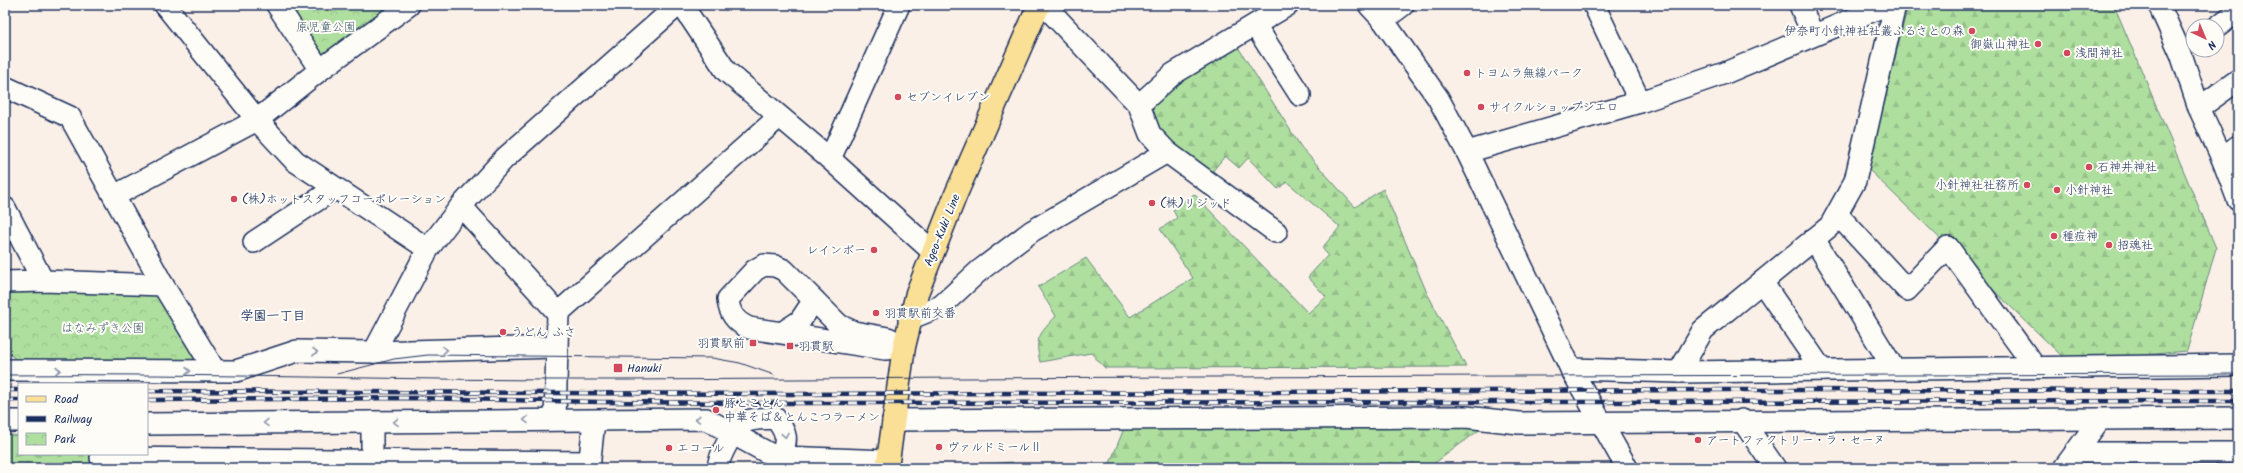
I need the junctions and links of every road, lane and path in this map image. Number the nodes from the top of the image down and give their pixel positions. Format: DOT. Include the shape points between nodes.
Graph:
graph roads {
  1 [pos="165,5"];
  2 [pos="277,5"];
  3 [pos="409,5"];
  4 [pos="678,5"];
  5 [pos="682,5"];
  6 [pos="1288,5"];
  7 [pos="1403,5"];
  8 [pos="1594,5"];
  9 [pos="1800,5"];
  10 [pos="1886,5"];
  11 [pos="1895,5"];
  12 [pos="2159,5"];
  13 [pos="1044,6"];
  14 [pos="895,7"];
  15 [pos="2238,11"];
  16 [pos="1376,12"];
  17 [pos="2225,21"];
  18 [pos="1255,25"];
  19 [pos="1814,35"];
  20 [pos="2185,47"];
  21 [pos="2189,58"];
  22 [pos="320,70"];
  23 [pos="2238,80"];
  24 [pos="5,88"];
  25 [pos="1300,95"];
  26 [pos="1640,102"];
  27 [pos="1139,104"];
  28 [pos="2198,108"];
  29 [pos="779,117"];
  30 [pos="257,120"];
  31 [pos="1166,152"];
  32 [pos="1467,152"];
  33 [pos="2230,152"];
  34 [pos="830,159"];
  35 [pos="334,188"];
  36 [pos="114,196"];
  37 [pos="2238,200"];
  38 [pos="460,206"];
  39 [pos="5,208"];
  40 [pos="1838,215"];
  41 [pos="1276,232"];
  42 [pos="1814,239"];
  43 [pos="254,242"];
  44 [pos="428,249"];
  45 [pos="932,252"];
  46 [pos="44,281"];
  47 [pos="5,282"];
  48 [pos="1762,282"];
  49 [pos="163,285"];
  50 [pos="814,300"];
  51 [pos="558,313"];
  52 [pos="909,319"];
  53 [pos="783,332"];
  54 [pos="556,347"];
  55 [pos="904,347"];
  56 [pos="374,352"];
  57 [pos="2238,365"];
  58 [pos="2035,368"];
  59 [pos="1571,369"];
  60 [pos="1894,369"];
  61 [pos="1822,370"];
  62 [pos="15,371"];
  63 [pos="215,371"];
  64 [pos="1679,372"];
  65 [pos="2238,418"];
  66 [pos="555,419"];
  67 [pos="2100,419"];
  68 [pos="894,420"];
  69 [pos="1742,420"];
  70 [pos="5,421"];
  71 [pos="18,421"];
  72 [pos="594,421"];
  73 [pos="1600,421"];
  74 [pos="372,422"];
  75 [pos="148,424"];
  76 [pos="734,433"];
  77 [pos="2238,453"];
  78 [pos="782,457"];
  79 [pos="101,460"];
  80 [pos="2069,460"];
  81 [pos="2145,460"];
  82 [pos="372,464"];
  83 [pos="590,465"];
  84 [pos="888,465"];
  85 [pos="1626,467"];
  86 [pos="718,468"];
  87 [pos="1775,468"];
  1 -- 30 [label="street"];
  2 -- 22 [label="street"];
  3 -- 22 [label="street"];
  4 -- 38 [label="street" via="504,159"];
  5 -- 29 [label="street" via="726,72"];
  6 -- 18 [label="street"];
  7 -- 16 [label="street"];
  8 -- 26 [label="street"];
  9 -- 19 [label="street"];
  10 -- 19 [label="street"];
  11 -- 40 [label="street" via="1855,181"];
  12 -- 20 [label="street"];
  13 -- 27 [label="street"];
  13 -- 45 [label="main road, Ageo-Kuki Line"];
  14 -- 34 [label="street"];
  15 -- 17 [label="street"];
  16 -- 32 [label="street" via="1438,98"];
  18 -- 25 [label="street"];
  18 -- 27 [label="street" via="1173,74"];
  19 -- 26 [label="street" via="1725,73"];
  21 -- 28 [label="street"];
  22 -- 30 [label="street"];
  23 -- 28 [label="street"];
  24 -- 36 [label="street" via="70,117"];
  26 -- 32 [label="street"];
  27 -- 31 [label="street" via="1150,134"];
  28 -- 33 [label="street"];
  29 -- 34 [label="street"];
  29 -- 51 [label="street"];
  30 -- 35 [label="street" via="295,161"];
  30 -- 36 [label="street"];
  31 -- 41 [label="street"];
  31 -- 52 [label="street" via="1032,231 979,271 940,306"];
  32 -- 59 [label="street"];
  33 -- 37 [label="street"];
  34 -- 45 [label="street"];
  35 -- 43 [label="street"];
  35 -- 44 [label="street"];
  36 -- 49 [label="street"];
  38 -- 44 [label="street"];
  38 -- 51 [label="street"];
  39 -- 46 [label="street"];
  40 -- 42 [label="street" via="1830,226"];
  40 -- 58 [label="street" via="1907,290 1948,247"];
  42 -- 48 [label="street"];
  42 -- 60 [label="street"];
  44 -- 56 [label="street"];
  45 -- 52 [label="main road, Ageo-Kuki Line"];
  46 -- 47 [label="street"];
  46 -- 49 [label="street"];
  48 -- 61 [label="street"];
  48 -- 64 [label="street" via="1703,330"];
  49 -- 63 [label="street"];
  50 -- 53 [label="street" via="800,321"];
  50 -- 53 [label="street" via="784,270 764,265 755,270 728,299 732,316 741,324 749,328"];
  50 -- 55 [label="street" via="839,325 888,338"];
  51 -- 54 [label="street"];
  52 -- 55 [label="main road, Ageo-Kuki Line"];
  53 -- 55 [label="street" via="886,349"];
  56 -- 54 [label="street, one-way"];
  54 -- 66 [label="street"];
  55 -- 68 [label="main road, Ageo-Kuki Line"];
  63 -- 56 [label="street, one-way" via="236,371 297,352"];
  57 -- 58 [label="street"];
  58 -- 60 [label="street"];
  59 -- 64 [label="street"];
  59 -- 73 [label="street"];
  60 -- 61 [label="street"];
  61 -- 64 [label="street"];
  62 -- 63 [label="street, one-way"];
  65 -- 67 [label="street"];
  66 -- 72 [label="street"];
  66 -- 74 [label="street, one-way"];
  67 -- 69 [label="street"];
  67 -- 80 [label="street"];
  68 -- 73 [label="street" via="1466,417 1520,423"];
  68 -- 84 [label="main road, Ageo-Kuki Line"];
  69 -- 73 [label="street"];
  69 -- 87 [label="street"];
  70 -- 71 [label="street"];
  76 -- 72 [label="street, one-way" via="706,419"];
  72 -- 83 [label="street"];
  73 -- 85 [label="street"];
  74 -- 75 [label="street, one-way"];
  74 -- 82 [label="street"];
  76 -- 78 [label="street" via="770,454"];
  76 -- 78 [label="street, one-way" via="743,423 775,418 786,431"];
  76 -- 86 [label="street" via="718,462"];
  77 -- 81 [label="street"];
  78 -- 84 [label="street"];
  79 -- 82 [label="street"];
  80 -- 81 [label="street"];
  82 -- 83 [label="street"];
}
